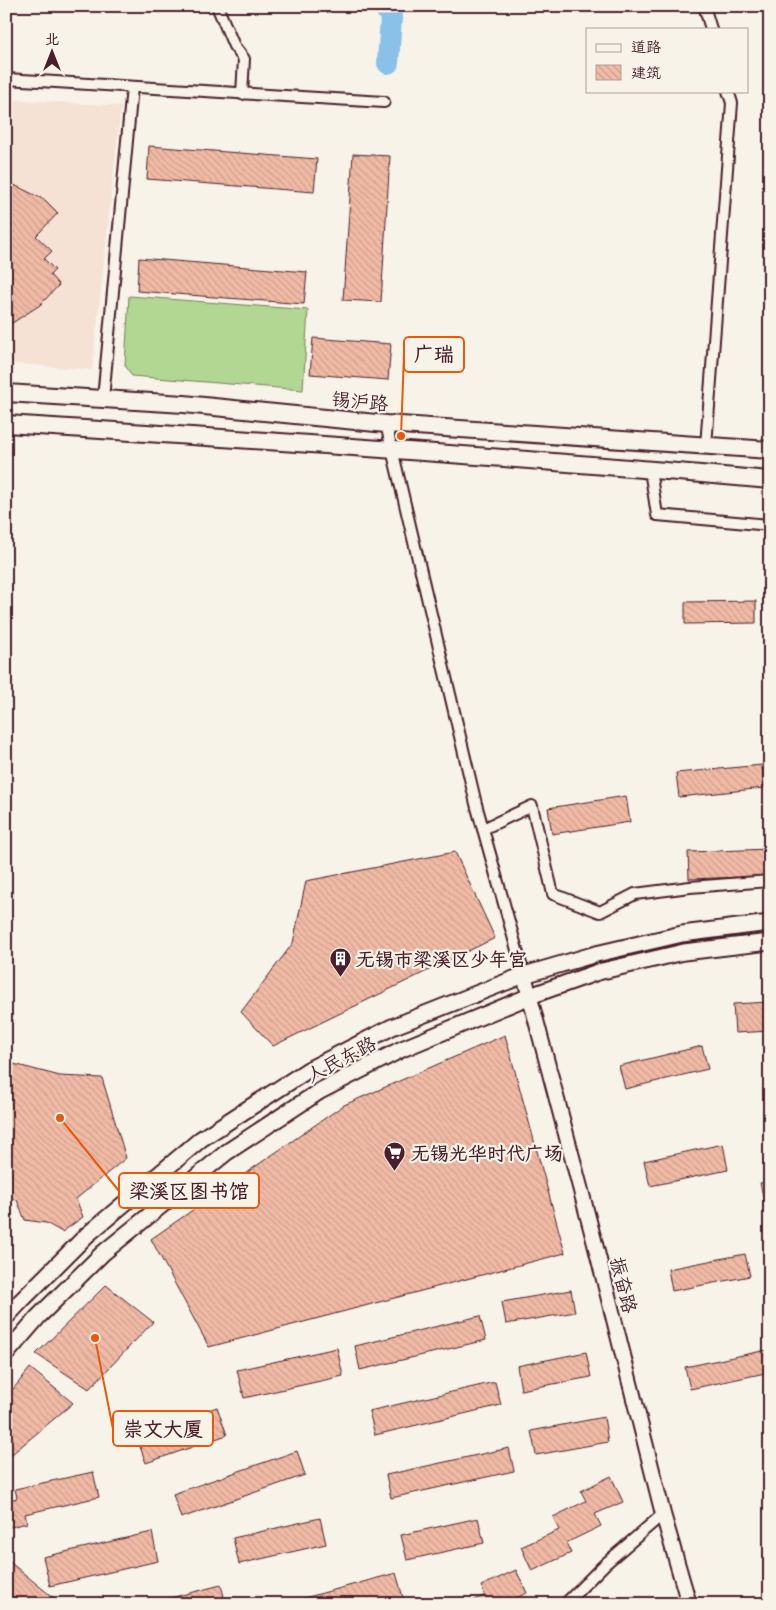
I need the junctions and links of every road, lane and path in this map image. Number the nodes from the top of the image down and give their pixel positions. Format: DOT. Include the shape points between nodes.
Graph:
graph roads {
  1 [pos="217,6"];
  2 [pos="704,6"];
  3 [pos="711,28"];
  4 [pos="6,79"];
  5 [pos="132,87"];
  6 [pos="728,92"];
  7 [pos="242,94"];
  8 [pos="384,102"];
  9 [pos="6,393"];
  10 [pos="104,399"];
  11 [pos="6,424"];
  12 [pos="386,424"];
  13 [pos="706,446"];
  14 [pos="393,450"];
  15 [pos="770,450"];
  16 [pos="650,470"];
  17 [pos="770,480"];
  18 [pos="770,525"];
  19 [pos="483,829"];
  20 [pos="770,881"];
  21 [pos="770,923"];
  22 [pos="770,942"];
  23 [pos="524,975"];
  24 [pos="530,996"];
  25 [pos="6,1317"];
  26 [pos="6,1354"];
  27 [pos="663,1514"];
  28 [pos="565,1604"];
  29 [pos="689,1604"];
  1 -- 7 [label="street" via="234,46 244,59"];
  2 -- 3 [label="street"];
  4 -- 5 [label="street"];
  5 -- 7 [label="street"];
  5 -- 10 [label="street"];
  6 -- 13 [label="street" via="732,102"];
  7 -- 8 [label="street"];
  9 -- 10 [label="main road, 锡沪路"];
  10 -- 12 [label="main road, 锡沪路"];
  11 -- 14 [label="main road"];
  12 -- 13 [label="main road, 锡沪路"];
  12 -- 14 [label="street"];
  13 -- 15 [label="main road, 锡沪路"];
  14 -- 16 [label="main road"];
  14 -- 19 [label="street"];
  16 -- 17 [label="main road"];
  16 -- 18 [label="street" via="658,515"];
  19 -- 20 [label="street" via="532,806 553,894 600,912 635,894"];
  19 -- 23 [label="street"];
  21 -- 23 [label="main road, 人民东路" via="682,934"];
  22 -- 24 [label="main road, 人民东路" via="684,952 598,972"];
  23 -- 24 [label="street, 振奋路"];
  23 -- 25 [label="main road, 人民东路" via="392,1028 308,1070 201,1139 87,1235"];
  24 -- 26 [label="main road, 人民东路" via="402,1049 320,1091 227,1152 104,1253 38,1317"];
  24 -- 27 [label="street, 振奋路"];
  27 -- 28 [label="street"];
  27 -- 29 [label="street, 振奋路"];
}
